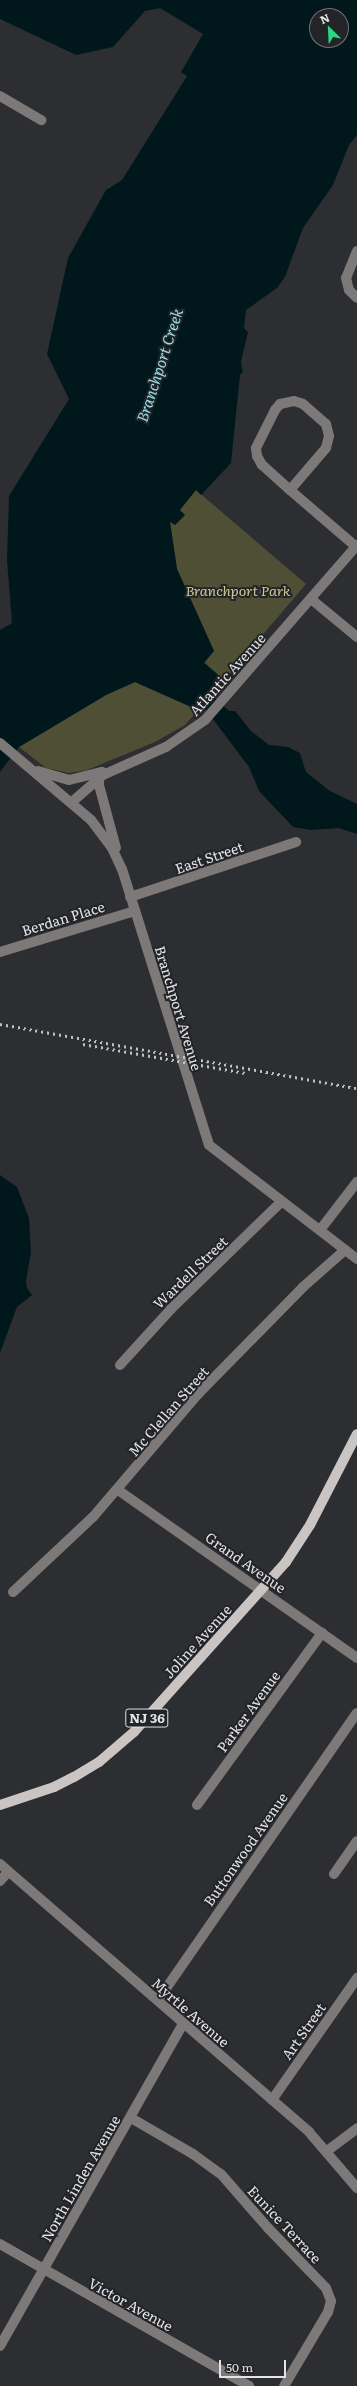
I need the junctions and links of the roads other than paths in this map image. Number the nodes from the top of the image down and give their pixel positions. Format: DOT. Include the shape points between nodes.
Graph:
graph roads {
  1 [pos="0,96"];
  2 [pos="41,120"];
  3 [pos="357,251"];
  4 [pos="357,298"];
  5 [pos="290,490"];
  6 [pos="356,546"];
  7 [pos="311,599"];
  8 [pos="357,637"];
  9 [pos="0,743"];
  10 [pos="121,765"];
  11 [pos="29,767"];
  12 [pos="99,777"];
  13 [pos="72,802"];
  14 [pos="296,842"];
  15 [pos="122,869"];
  16 [pos="130,897"];
  17 [pos="135,911"];
  18 [pos="0,952"];
  19 [pos="357,1182"];
  20 [pos="281,1202"];
  21 [pos="320,1230"];
  22 [pos="345,1250"];
  23 [pos="357,1259"];
  24 [pos="120,1365"];
  25 [pos="357,1434"];
  26 [pos="118,1490"];
  27 [pos="261,1591"];
  28 [pos="13,1592"];
  29 [pos="322,1634"];
  30 [pos="357,1658"];
  31 [pos="357,1713"];
  32 [pos="1,1805"];
  33 [pos="197,1805"];
  34 [pos="357,1841"];
  35 [pos="0,1864"];
  36 [pos="8,1872"];
  37 [pos="334,1874"];
  38 [pos="0,1880"];
  39 [pos="357,1978"];
  40 [pos="158,2000"];
  41 [pos="183,2024"];
  42 [pos="272,2100"];
  43 [pos="131,2118"];
  44 [pos="357,2128"];
  45 [pos="326,2151"];
  46 [pos="357,2188"];
  47 [pos="0,2244"];
  48 [pos="43,2271"];
  49 [pos="0,2346"];
  50 [pos="248,2386"];
  51 [pos="284,2386"];
  1 -- 2 [label="street"];
  3 -- 4 [label="street" via="346,278 349,290"];
  5 -- 5 [label="street" via="262,465 256,456 256,448 275,410 280,404 294,401 302,404 326,424 329,436 326,448"];
  5 -- 6 [label="street"];
  6 -- 7 [label="street, Atlantic Avenue"];
  7 -- 8 [label="street"];
  7 -- 10 [label="street, Atlantic Avenue" via="208,718 166,747"];
  9 -- 11 [label="street, Branchport Avenue"];
  10 -- 11 [label="street" via="92,776 71,780 48,776"];
  10 -- 12 [label="street, Atlantic Avenue"];
  11 -- 13 [label="street, Branchport Avenue"];
  12 -- 13 [label="street, Atlantic Avenue"];
  12 -- 15 [label="street"];
  13 -- 15 [label="street, Branchport Avenue" via="105,836"];
  14 -- 16 [label="street, East Street"];
  15 -- 16 [label="street, Branchport Avenue"];
  16 -- 17 [label="street, Branchport Avenue"];
  17 -- 18 [label="street, Berdan Place"];
  17 -- 20 [label="street, Branchport Avenue" via="209,1146"];
  19 -- 21 [label="street"];
  20 -- 21 [label="street, Branchport Avenue"];
  20 -- 24 [label="street, Wardell Street" via="171,1309"];
  21 -- 22 [label="street, Branchport Avenue"];
  22 -- 23 [label="street, Branchport Avenue"];
  22 -- 26 [label="street, Mc Clellan Street" via="298,1293 198,1394"];
  25 -- 27 [label="main road, Joline Avenue / NJ 36" via="310,1525 286,1562"];
  26 -- 27 [label="street, Grand Avenue"];
  26 -- 28 [label="street, Mc Clellan Street"];
  27 -- 29 [label="street, Grand Avenue"];
  27 -- 32 [label="main road, Joline Avenue / NJ 36" via="119,1747 74,1778"];
  29 -- 30 [label="street, Grand Avenue"];
  29 -- 33 [label="street, Parker Avenue"];
  31 -- 40 [label="street, Buttonwood Avenue"];
  34 -- 37 [label="street"];
  35 -- 36 [label="street, Myrtle Avenue"];
  36 -- 38 [label="street"];
  36 -- 40 [label="street, Myrtle Avenue"];
  39 -- 42 [label="street, Art Street"];
  40 -- 41 [label="street, Myrtle Avenue"];
  41 -- 42 [label="street, Myrtle Avenue"];
  41 -- 43 [label="street, North Linden Avenue"];
  42 -- 45 [label="street, Myrtle Avenue"];
  43 -- 48 [label="street, North Linden Avenue"];
  43 -- 51 [label="street, Eunice Terrace" via="221,2174 268,2228 326,2288 331,2301 328,2312"];
  44 -- 45 [label="street"];
  45 -- 46 [label="street, Myrtle Avenue"];
  47 -- 48 [label="street, Victor Avenue"];
  48 -- 49 [label="street, North Linden Avenue"];
  48 -- 50 [label="street, Victor Avenue"];
}
